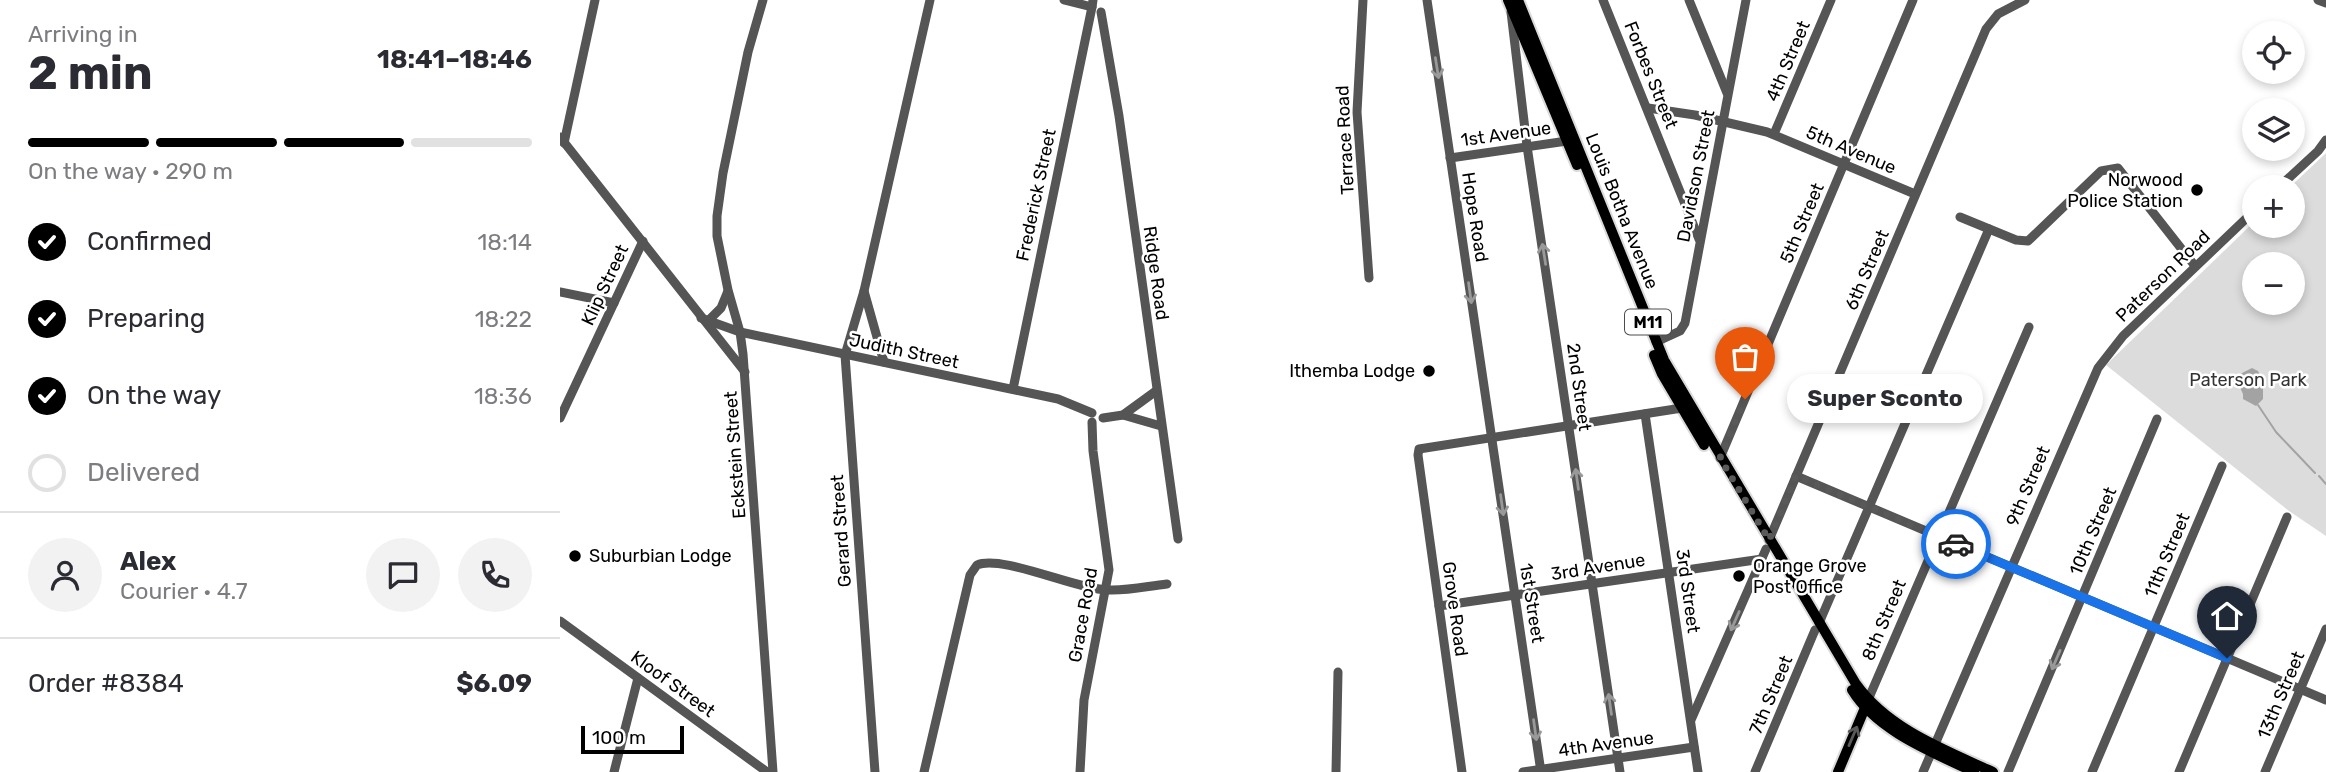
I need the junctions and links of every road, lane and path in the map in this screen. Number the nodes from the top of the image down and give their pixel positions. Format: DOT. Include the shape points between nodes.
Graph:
graph roads {
  1 [pos="595,0"];
  2 [pos="930,0"];
  3 [pos="1065,0"];
  4 [pos="1363,0"];
  5 [pos="1427,0"];
  6 [pos="1603,0"];
  7 [pos="1689,0"];
  8 [pos="1746,0"];
  9 [pos="1831,0"];
  10 [pos="1913,0"];
  11 [pos="2025,0"];
  12 [pos="2318,0"];
  13 [pos="762,2"];
  14 [pos="1512,2"];
  15 [pos="1093,3"];
  16 [pos="2326,3"];
  17 [pos="1101,12"];
  18 [pos="1728,95"];
  19 [pos="1648,108"];
  20 [pos="1723,121"];
  21 [pos="1774,134"];
  22 [pos="562,140"];
  23 [pos="2326,140"];
  24 [pos="1567,141"];
  25 [pos="1527,146"];
  26 [pos="1450,158"];
  27 [pos="1844,163"];
  28 [pos="2292,175"];
  29 [pos="1916,194"];
  30 [pos="1960,218"];
  31 [pos="2242,222"];
  32 [pos="1989,229"];
  33 [pos="1700,241"];
  34 [pos="643,242"];
  35 [pos="2195,266"];
  36 [pos="1369,278"];
  37 [pos="728,290"];
  38 [pos="864,291"];
  39 [pos="560,292"];
  40 [pos="614,303"];
  41 [pos="705,319"];
  42 [pos="2029,327"];
  43 [pos="740,332"];
  44 [pos="1656,342"];
  45 [pos="845,355"];
  46 [pos="884,362"];
  47 [pos="2098,368"];
  48 [pos="745,373"];
  49 [pos="1013,389"];
  50 [pos="1156,391"];
  51 [pos="1682,408"];
  52 [pos="1645,414"];
  53 [pos="1124,415"];
  54 [pos="1092,417"];
  55 [pos="560,418"];
  56 [pos="2157,419"];
  57 [pos="1161,426"];
  58 [pos="1569,426"];
  59 [pos="1492,438"];
  60 [pos="1720,458"];
  61 [pos="2222,466"];
  62 [pos="1796,476"];
  63 [pos="1869,507"];
  64 [pos="2287,517"];
  65 [pos="1939,537"];
  66 [pos="1178,539"];
  67 [pos="1766,549"];
  68 [pos="2011,567"];
  69 [pos="1669,572"];
  70 [pos="1592,583"];
  71 [pos="1167,584"];
  72 [pos="1106,590"];
  73 [pos="1515,595"];
  74 [pos="2082,597"];
  75 [pos="1439,606"];
  76 [pos="560,621"];
  77 [pos="1817,627"];
  78 [pos="2154,627"];
  79 [pos="2326,629"];
  80 [pos="2227,658"];
  81 [pos="1338,672"];
  82 [pos="638,678"];
  83 [pos="2300,689"];
  84 [pos="2326,700"];
  85 [pos="1867,704"];
  86 [pos="1691,720"];
  87 [pos="1694,747"];
  88 [pos="1933,748"];
  89 [pos="1618,758"];
  90 [pos="1541,771"];
  91 [pos="614,772"];
  92 [pos="767,772"];
  93 [pos="773,772"];
  94 [pos="875,772"];
  95 [pos="924,772"];
  96 [pos="1080,772"];
  97 [pos="1336,772"];
  98 [pos="1462,772"];
  99 [pos="1523,772"];
  100 [pos="1620,772"];
  101 [pos="1698,772"];
  102 [pos="1755,772"];
  103 [pos="1838,772"];
  104 [pos="1923,772"];
  105 [pos="1974,772"];
  106 [pos="1993,772"];
  107 [pos="2008,772"];
  108 [pos="2092,772"];
  109 [pos="2179,772"];
  110 [pos="2265,772"];
  1 -- 22 [label="street"];
  2 -- 38 [label="street, Gerard Street"];
  3 -- 15 [label="street"];
  4 -- 36 [label="street, Terrace Road" via="1357,112"];
  5 -- 26 [label="street, Hope Road, one-way"];
  6 -- 19 [label="street, Forbes Street"];
  7 -- 18 [label="street"];
  8 -- 18 [label="street, Davidson Street"];
  9 -- 21 [label="street, 4th Street"];
  10 -- 27 [label="street, 5th Street"];
  11 -- 29 [label="street, 6th Street" via="1998,14 1986,29"];
  12 -- 16 [label="street"];
  13 -- 37 [label="street, Eckstein Street" via="718,210 717,236"];
  14 -- 24 [label="main road, Louis Botha Avenue / M11"];
  14 -- 25 [label="street, 2nd Street"];
  14 -- 44 [label="main road, Louis Botha Avenue / M11"];
  15 -- 49 [label="street, Frederick Street"];
  17 -- 50 [label="street, Ridge Road"];
  18 -- 20 [label="street, Davidson Street"];
  19 -- 20 [label="street, 5th Avenue"];
  19 -- 33 [label="street, Forbes Street"];
  20 -- 21 [label="street, 5th Avenue"];
  20 -- 33 [label="street, Davidson Street"];
  21 -- 27 [label="street, 5th Avenue"];
  22 -- 34 [label="street"];
  23 -- 28 [label="street"];
  24 -- 25 [label="street, 1st Avenue"];
  24 -- 51 [label="main road, Louis Botha Avenue / M11" via="1657,363"];
  25 -- 26 [label="street, 1st Avenue"];
  58 -- 25 [label="street, 2nd Street, one-way"];
  26 -- 59 [label="street, Hope Road, one-way"];
  27 -- 29 [label="street, 5th Avenue"];
  27 -- 60 [label="street, 5th Street"];
  29 -- 62 [label="street, 6th Street"];
  30 -- 32 [label="street"];
  31 -- 35 [label="street, Paterson Road"];
  32 -- 35 [label="street" via="2028,240 2101,171 2118,168"];
  32 -- 63 [label="street, 7th Street"];
  33 -- 44 [label="street, Davidson Street" via="1684,326"];
  34 -- 40 [label="street, Klip Street"];
  34 -- 41 [label="street"];
  35 -- 47 [label="street, Paterson Road" via="2123,336"];
  37 -- 41 [label="street" via="721,308"];
  37 -- 43 [label="street, Eckstein Street"];
  38 -- 45 [label="street, Gerard Street"];
  38 -- 46 [label="street, Gerard Street"];
  39 -- 40 [label="street"];
  40 -- 55 [label="street, Klip Street"];
  41 -- 43 [label="street, Judith Street"];
  41 -- 48 [label="street"];
  42 -- 65 [label="street, 8th Street"];
  43 -- 45 [label="street, Judith Street"];
  43 -- 48 [label="street, Eckstein Street"];
  44 -- 60 [label="main road, Louis Botha Avenue / M11"];
  45 -- 46 [label="street, Judith Street"];
  45 -- 94 [label="street, Gerard Street"];
  46 -- 49 [label="street, Judith Street"];
  47 -- 68 [label="street, 9th Street"];
  48 -- 93 [label="street, Eckstein Street"];
  49 -- 54 [label="street, Judith Street" via="1062,400"];
  50 -- 53 [label="street"];
  50 -- 57 [label="street, Ridge Road"];
  51 -- 52 [label="street"];
  51 -- 67 [label="main road, Louis Botha Avenue / M11"];
  52 -- 58 [label="street"];
  52 -- 69 [label="street, 3rd Street"];
  53 -- 54 [label="street, Judith Street"];
  53 -- 57 [label="street"];
  54 -- 72 [label="street, Grace Road" via="1109,564"];
  56 -- 74 [label="street, 10th Street"];
  57 -- 66 [label="street, Ridge Road"];
  58 -- 59 [label="street"];
  70 -- 58 [label="street, 2nd Street, one-way"];
  59 -- 73 [label="street, 1st Street, one-way"];
  59 -- 75 [label="street, Grove Road" via="1424,446 1418,451"];
  60 -- 67 [label="main road, Louis Botha Avenue / M11"];
  61 -- 78 [label="street, 11th Street"];
  62 -- 63 [label="street"];
  62 -- 67 [label="street, 6th Street"];
  63 -- 65 [label="street"];
  63 -- 77 [label="street, 7th Street"];
  64 -- 80 [label="street"];
  65 -- 68 [label="street"];
  65 -- 85 [label="street, 8th Street"];
  67 -- 69 [label="street, 3rd Avenue"];
  67 -- 77 [label="main road, Louis Botha Avenue / M11"];
  67 -- 86 [label="street, 6th Street, one-way"];
  68 -- 74 [label="street"];
  68 -- 88 [label="street, 9th Street"];
  69 -- 70 [label="street, 3rd Avenue"];
  69 -- 86 [label="street, 3rd Street"];
  70 -- 73 [label="street, 3rd Avenue"];
  89 -- 70 [label="street, 2nd Street, one-way"];
  71 -- 72 [label="street"];
  72 -- 95 [label="street" via="989,562 974,567"];
  72 -- 96 [label="street, Grace Road" via="1082,712"];
  73 -- 75 [label="street, 3rd Avenue"];
  73 -- 90 [label="street, 1st Street, one-way"];
  74 -- 78 [label="street"];
  74 -- 107 [label="street, 10th Street, one-way"];
  75 -- 98 [label="street, Grove Road"];
  76 -- 82 [label="street, Kloof Street"];
  77 -- 85 [label="main road, Louis Botha Avenue / M11" via="1857,699"];
  77 -- 102 [label="street, 7th Street"];
  78 -- 80 [label="street"];
  78 -- 108 [label="street, 11th Street"];
  79 -- 83 [label="street, 13th Street"];
  80 -- 83 [label="street"];
  80 -- 109 [label="street"];
  81 -- 97 [label="street"];
  82 -- 91 [label="street"];
  82 -- 92 [label="street, Kloof Street"];
  83 -- 84 [label="street"];
  83 -- 110 [label="street, 13th Street"];
  85 -- 88 [label="main road, Louis Botha Avenue / M11" via="1891,728"];
  103 -- 85 [label="main road, 8th Street, one-way"];
  86 -- 87 [label="street, 3rd Street"];
  87 -- 89 [label="street, 4th Avenue"];
  87 -- 101 [label="street, 3rd Street"];
  88 -- 104 [label="street, 9th Street"];
  88 -- 105 [label="main road, Louis Botha Avenue / M11"];
  88 -- 106 [label="main road, Louis Botha Avenue / M11"];
  89 -- 90 [label="street, 4th Avenue"];
  89 -- 100 [label="street, 2nd Street"];
  90 -- 99 [label="street, 4th Avenue"];
}
